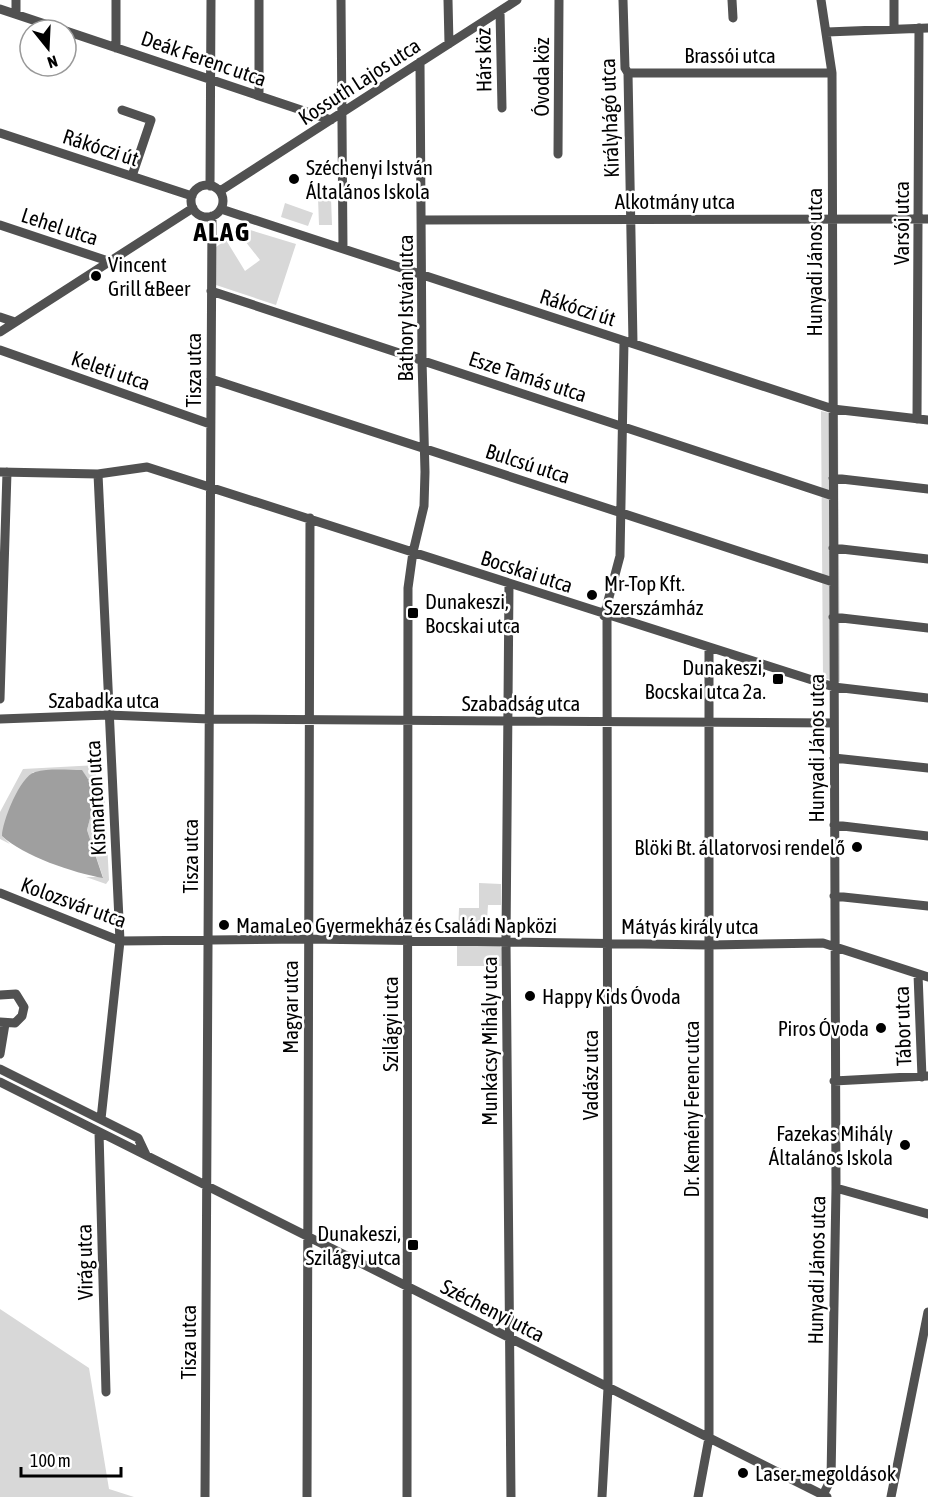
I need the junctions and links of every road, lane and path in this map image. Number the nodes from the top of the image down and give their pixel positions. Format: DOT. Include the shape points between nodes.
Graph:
graph roads {
  1 [pos="16,0"];
  2 [pos="116,0"];
  3 [pos="211,0"];
  4 [pos="259,0"];
  5 [pos="341,0"];
  6 [pos="448,0"];
  7 [pos="517,0"];
  8 [pos="560,0"];
  9 [pos="623,0"];
  10 [pos="732,0"];
  11 [pos="821,0"];
  12 [pos="894,0"];
  13 [pos="0,9"];
  14 [pos="500,11"];
  15 [pos="16,14"];
  16 [pos="28,18"];
  17 [pos="732,18"];
  18 [pos="924,28"];
  19 [pos="894,29"];
  20 [pos="827,32"];
  21 [pos="78,35"];
  22 [pos="449,44"];
  23 [pos="116,48"];
  24 [pos="420,62"];
  25 [pos="628,73"];
  26 [pos="832,73"];
  27 [pos="210,79"];
  28 [pos="259,95"];
  29 [pos="502,108"];
  30 [pos="122,110"];
  31 [pos="342,113"];
  32 [pos="331,120"];
  33 [pos="0,134"];
  34 [pos="558,154"];
  35 [pos="132,176"];
  36 [pos="210,186"];
  37 [pos="220,191"];
  38 [pos="192,196"];
  39 [pos="193,208"];
  40 [pos="221,209"];
  41 [pos="212,216"];
  42 [pos="630,219"];
  43 [pos="832,219"];
  44 [pos="924,219"];
  45 [pos="423,220"];
  46 [pos="0,225"];
  47 [pos="343,248"];
  48 [pos="108,261"];
  49 [pos="423,275"];
  50 [pos="211,291"];
  51 [pos="0,317"];
  52 [pos="15,322"];
  53 [pos="0,332"];
  54 [pos="628,342"];
  55 [pos="0,350"];
  56 [pos="422,360"];
  57 [pos="211,379"];
  58 [pos="833,409"];
  59 [pos="917,419"];
  60 [pos="928,420"];
  61 [pos="210,424"];
  62 [pos="622,427"];
  63 [pos="425,449"];
  64 [pos="3,472"];
  65 [pos="98,474"];
  66 [pos="833,478"];
  67 [pos="210,486"];
  68 [pos="928,489"];
  69 [pos="833,496"];
  70 [pos="621,513"];
  71 [pos="310,518"];
  72 [pos="833,548"];
  73 [pos="412,552"];
  74 [pos="928,559"];
  75 [pos="833,582"];
  76 [pos="509,584"];
  77 [pos="2,592"];
  78 [pos="606,616"];
  79 [pos="833,617"];
  80 [pos="928,628"];
  81 [pos="709,649"];
  82 [pos="834,687"];
  83 [pos="928,698"];
  84 [pos="0,699"];
  85 [pos="108,715"];
  86 [pos="0,719"];
  87 [pos="209,719"];
  88 [pos="309,720"];
  89 [pos="409,720"];
  90 [pos="508,721"];
  91 [pos="608,722"];
  92 [pos="708,722"];
  93 [pos="834,723"];
  94 [pos="834,758"];
  95 [pos="928,768"];
  96 [pos="834,825"];
  97 [pos="928,836"];
  98 [pos="0,893"];
  99 [pos="834,896"];
  100 [pos="928,906"];
  101 [pos="308,939"];
  102 [pos="408,940"];
  103 [pos="120,941"];
  104 [pos="208,941"];
  105 [pos="506,941"];
  106 [pos="608,944"];
  107 [pos="709,945"];
  108 [pos="834,947"];
  109 [pos="923,975"];
  110 [pos="0,995"];
  111 [pos="2,1023"];
  112 [pos="0,1054"];
  113 [pos="0,1069"];
  114 [pos="925,1076"];
  115 [pos="834,1081"];
  116 [pos="0,1082"];
  117 [pos="101,1119"];
  118 [pos="99,1132"];
  119 [pos="146,1155"];
  120 [pos="207,1186"];
  121 [pos="836,1188"];
  122 [pos="928,1215"];
  123 [pos="308,1236"];
  124 [pos="407,1287"];
  125 [pos="928,1312"];
  126 [pos="508,1338"];
  127 [pos="608,1388"];
  128 [pos="106,1392"];
  129 [pos="709,1438"];
  130 [pos="825,1496"];
  131 [pos="205,1497"];
  132 [pos="307,1497"];
  133 [pos="406,1497"];
  134 [pos="510,1497"];
  135 [pos="602,1497"];
  136 [pos="698,1497"];
  137 [pos="891,1497"];
  1 -- 15 [label="street"];
  2 -- 23 [label="street"];
  3 -- 27 [label="street"];
  4 -- 28 [label="street"];
  5 -- 31 [label="street"];
  6 -- 22 [label="street"];
  7 -- 14 [label="street, Kossuth Lajos utca"];
  8 -- 34 [label="street, Óvoda köz"];
  9 -- 25 [label="street, Királyhágó utca"];
  10 -- 17 [label="street"];
  11 -- 20 [label="street, Hunyadi János utca"];
  12 -- 19 [label="street"];
  13 -- 15 [label="street, Deák Ferenc utca"];
  14 -- 22 [label="street, Kossuth Lajos utca"];
  14 -- 29 [label="street, Hárs köz"];
  15 -- 16 [label="street, Deák Ferenc utca"];
  18 -- 19 [label="street"];
  18 -- 44 [label="street, Varsói utca"];
  19 -- 20 [label="street"];
  20 -- 26 [label="street, Hunyadi János utca"];
  21 -- 23 [label="street, Deák Ferenc utca"];
  22 -- 24 [label="street, Kossuth Lajos utca"];
  23 -- 27 [label="street, Deák Ferenc utca"];
  24 -- 31 [label="street, Kossuth Lajos utca"];
  24 -- 45 [label="street, Báthory István utca"];
  25 -- 26 [label="street, Brassói utca"];
  25 -- 42 [label="street, Királyhágó utca"];
  26 -- 43 [label="street, Hunyadi János utca"];
  27 -- 28 [label="street, Deák Ferenc utca"];
  27 -- 36 [label="street"];
  28 -- 32 [label="street, Deák Ferenc utca"];
  30 -- 35 [label="street" via="151,120"];
  31 -- 32 [label="street, Kossuth Lajos utca"];
  31 -- 47 [label="street"];
  32 -- 37 [label="street, Kossuth Lajos utca"];
  33 -- 35 [label="street, Rákóczi út"];
  35 -- 38 [label="street, Rákóczi út"];
  36 -- 37 [label="street"];
  36 -- 38 [label="street" via="201,187"];
  37 -- 40 [label="street"];
  38 -- 39 [label="street"];
  39 -- 41 [label="street" via="199,214"];
  39 -- 48 [label="street"];
  40 -- 41 [label="street"];
  40 -- 47 [label="street, Rákóczi út"];
  41 -- 50 [label="street, Tisza utca"];
  42 -- 43 [label="street, Alkotmány utca"];
  42 -- 45 [label="street, Alkotmány utca"];
  42 -- 54 [label="street, Királyhágó utca"];
  43 -- 44 [label="street, Alkotmány utca"];
  43 -- 58 [label="street, Hunyadi János utca"];
  44 -- 59 [label="street, Varsói utca"];
  45 -- 49 [label="street, Báthory István utca"];
  46 -- 48 [label="street, Lehel utca"];
  47 -- 49 [label="street, Rákóczi út"];
  48 -- 52 [label="street"];
  49 -- 54 [label="street, Rákóczi út"];
  49 -- 56 [label="street, Báthory István utca"];
  50 -- 56 [label="street, Esze Tamás utca"];
  50 -- 57 [label="street, Tisza utca"];
  51 -- 52 [label="street"];
  52 -- 53 [label="street"];
  54 -- 58 [label="street, Rákóczi út"];
  54 -- 62 [label="street, Királyhágó utca"];
  55 -- 61 [label="street, Keleti utca"];
  56 -- 62 [label="street, Esze Tamás utca"];
  56 -- 63 [label="street, Báthory István utca"];
  57 -- 61 [label="street, Tisza utca"];
  57 -- 63 [label="street, Bulcsú utca"];
  58 -- 59 [label="street, Rákóczi út"];
  58 -- 66 [label="street, Hunyadi János utca"];
  59 -- 60 [label="street, Rákóczi út"];
  61 -- 67 [label="street, Tisza utca"];
  62 -- 69 [label="street, Esze Tamás utca"];
  62 -- 70 [label="street, Királyhágó utca"];
  63 -- 70 [label="street, Bulcsú utca"];
  63 -- 73 [label="street, Báthory István utca" via="424,506"];
  64 -- 65 [label="street, Bocskai utca"];
  64 -- 77 [label="street"];
  65 -- 67 [label="street, Bocskai utca" via="147,468"];
  65 -- 85 [label="street, Kismarton utca"];
  66 -- 68 [label="street"];
  66 -- 69 [label="street, Hunyadi János utca"];
  67 -- 71 [label="street, Bocskai utca"];
  67 -- 87 [label="street, Tisza utca"];
  69 -- 72 [label="street, Hunyadi János utca"];
  70 -- 75 [label="street, Bulcsú utca"];
  70 -- 78 [label="street, Királyhágó utca" via="620,556"];
  71 -- 73 [label="street, Bocskai utca"];
  71 -- 88 [label="street, Magyar utca"];
  72 -- 74 [label="street"];
  72 -- 75 [label="street, Hunyadi János utca"];
  73 -- 76 [label="street, Bocskai utca"];
  73 -- 89 [label="street, Szilágyi utca" via="408,588"];
  75 -- 79 [label="street, Hunyadi János utca"];
  76 -- 78 [label="street, Bocskai utca"];
  76 -- 90 [label="street, Munkácsy Mihály utca"];
  77 -- 84 [label="street"];
  78 -- 81 [label="street, Bocskai utca"];
  78 -- 91 [label="street, Vadász utca"];
  79 -- 80 [label="street"];
  79 -- 82 [label="street, Hunyadi János utca"];
  81 -- 82 [label="street, Bocskai utca"];
  81 -- 92 [label="street, Dr. Kemény Ferenc utca"];
  82 -- 83 [label="street, Bocskai utca"];
  82 -- 93 [label="street, Hunyadi János utca"];
  85 -- 86 [label="street, Szabadka utca"];
  85 -- 87 [label="street, Szabadka utca"];
  85 -- 103 [label="street, Kismarton utca"];
  87 -- 88 [label="street, Szabadság utca"];
  87 -- 104 [label="street, Tisza utca"];
  88 -- 89 [label="street, Szabadság utca"];
  88 -- 101 [label="street, Magyar utca"];
  89 -- 90 [label="street, Szabadság utca"];
  89 -- 102 [label="street, Szilágyi utca"];
  90 -- 91 [label="street, Szabadság utca"];
  90 -- 105 [label="street, Munkácsy Mihály utca"];
  91 -- 92 [label="street, Szabadság utca"];
  91 -- 106 [label="street, Vadász utca"];
  92 -- 93 [label="street, Szabadság utca"];
  92 -- 107 [label="street, Dr. Kemény Ferenc utca"];
  93 -- 94 [label="street, Hunyadi János utca"];
  94 -- 95 [label="street"];
  94 -- 96 [label="street, Hunyadi János utca"];
  96 -- 97 [label="street"];
  96 -- 99 [label="street, Hunyadi János utca"];
  98 -- 103 [label="street, Kolozsvár utca"];
  99 -- 100 [label="street"];
  99 -- 108 [label="street, Hunyadi János utca"];
  101 -- 102 [label="street"];
  101 -- 104 [label="street"];
  101 -- 123 [label="street, Magyar utca"];
  102 -- 105 [label="street, Mátyás király utca"];
  102 -- 124 [label="street, Szilágyi utca"];
  103 -- 104 [label="street, Kolozsvár utca"];
  103 -- 117 [label="street, Kismarton utca"];
  104 -- 120 [label="street, Tisza utca"];
  105 -- 106 [label="street, Mátyás király utca"];
  105 -- 126 [label="street, Munkácsy Mihály utca"];
  106 -- 107 [label="street, Mátyás király utca"];
  106 -- 127 [label="street, Vadász utca"];
  107 -- 108 [label="street, Mátyás király utca" via="811,943"];
  107 -- 129 [label="street, Dr. Kemény Ferenc utca"];
  108 -- 109 [label="street, Tábor utca"];
  108 -- 115 [label="street, Hunyadi János utca"];
  109 -- 114 [label="street, Tábor utca"];
  110 -- 111 [label="street" via="16,994 24,1006 19,1020"];
  111 -- 112 [label="street"];
  113 -- 117 [label="street, Széchenyi utca"];
  114 -- 115 [label="street"];
  115 -- 121 [label="street, Hunyadi János utca"];
  116 -- 118 [label="street, Széchenyi utca"];
  117 -- 119 [label="street, Széchenyi utca" via="138,1138"];
  118 -- 119 [label="street, Széchenyi utca"];
  118 -- 128 [label="street, Virág utca"];
  119 -- 120 [label="street, Széchenyi utca"];
  120 -- 123 [label="street, Széchenyi utca"];
  120 -- 131 [label="street, Tisza utca"];
  121 -- 122 [label="street"];
  121 -- 130 [label="street, Hunyadi János utca" via="831,1479"];
  123 -- 124 [label="street, Széchenyi utca"];
  123 -- 132 [label="street, Magyar utca"];
  124 -- 126 [label="street, Széchenyi utca"];
  124 -- 133 [label="street, Szilágyi utca"];
  125 -- 137 [label="street"];
  126 -- 127 [label="street, Széchenyi utca"];
  126 -- 134 [label="street, Munkácsy Mihály utca"];
  127 -- 129 [label="street, Széchenyi utca"];
  127 -- 135 [label="street, Vadász utca"];
  129 -- 130 [label="street, Széchenyi utca"];
  129 -- 136 [label="street, Dr. Kemény Ferenc utca"];
}
